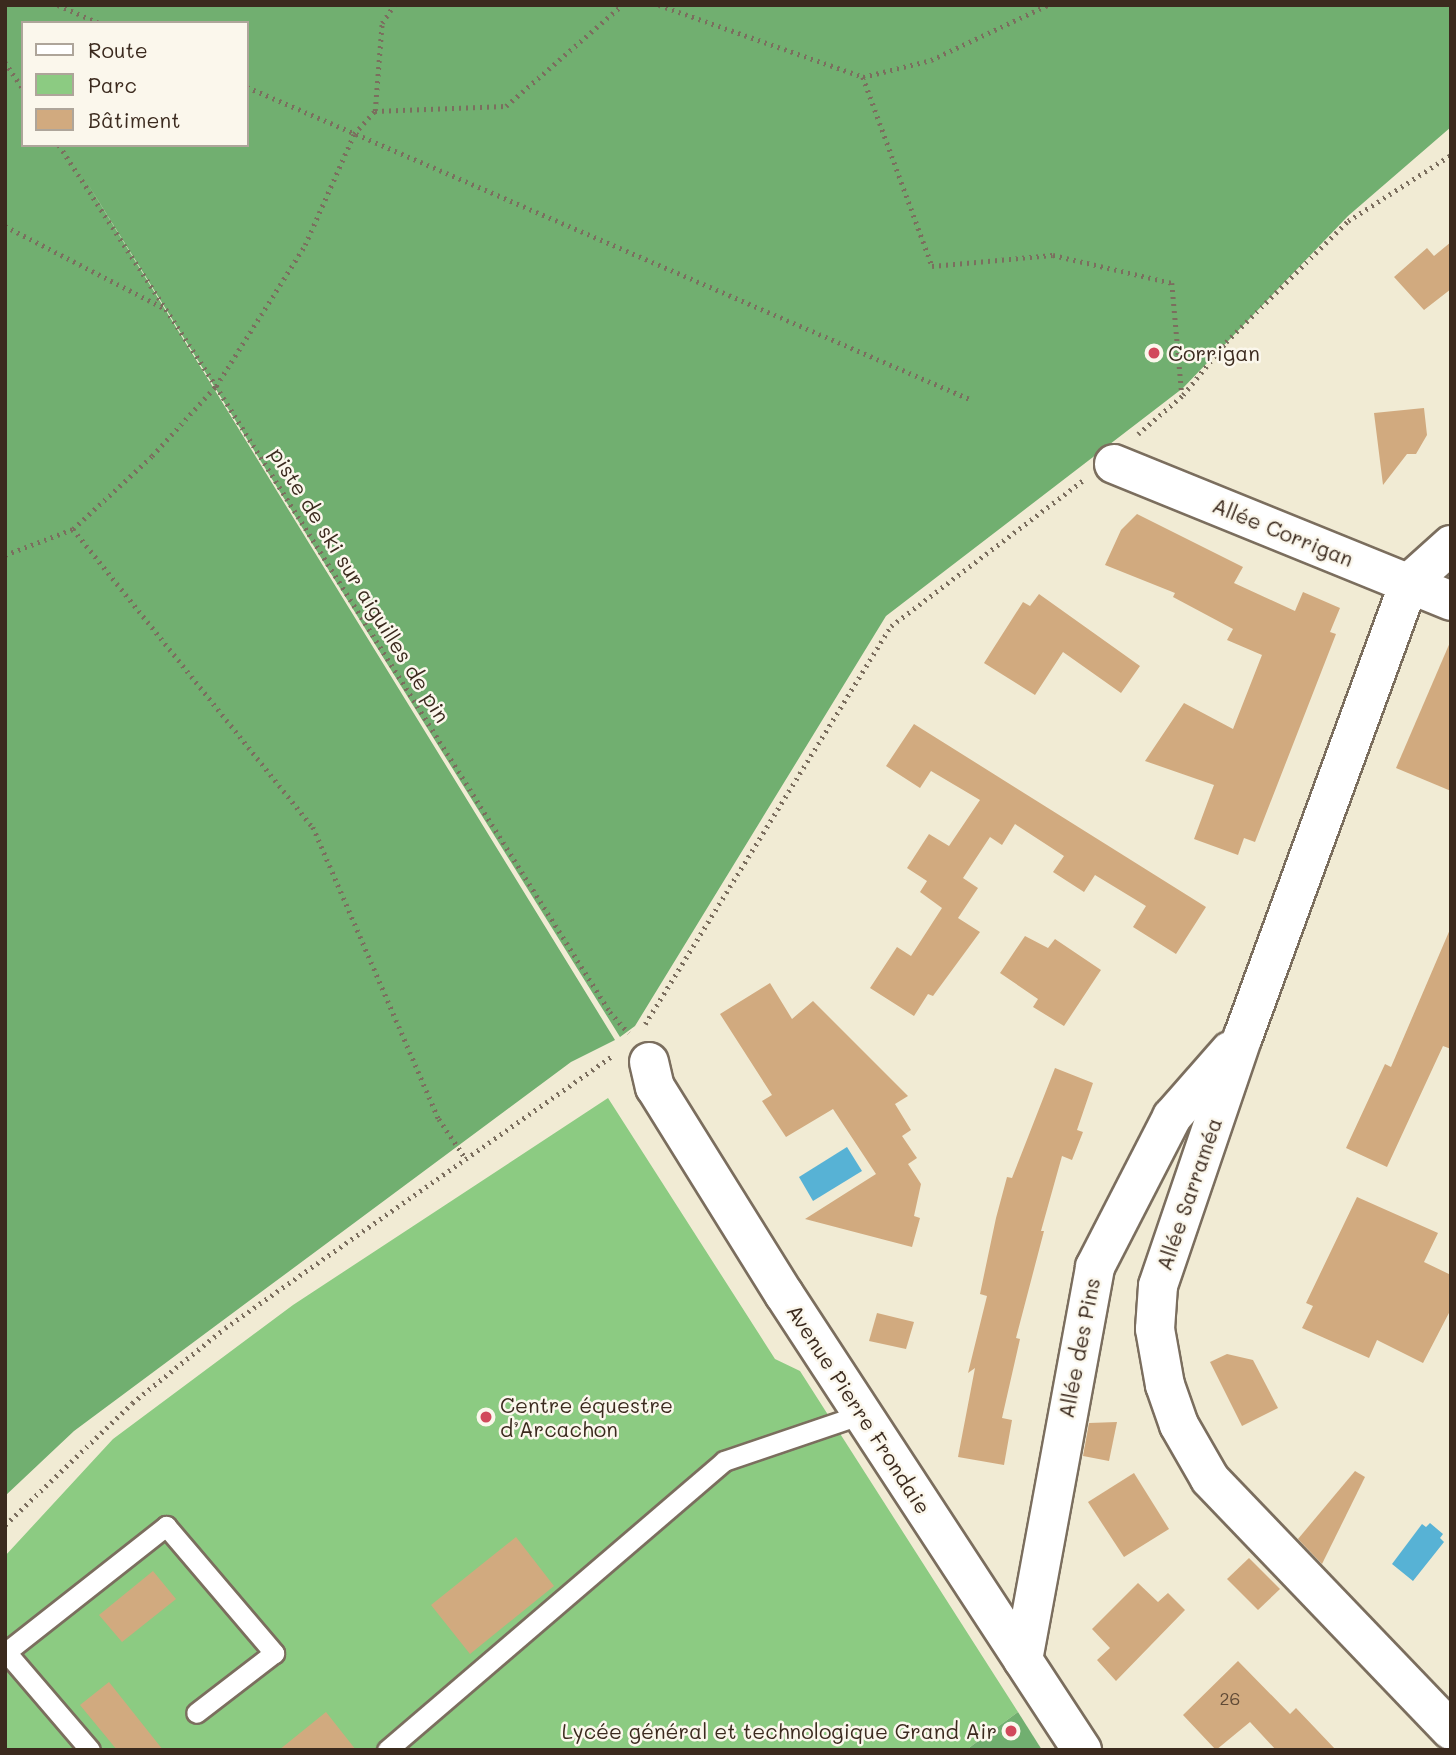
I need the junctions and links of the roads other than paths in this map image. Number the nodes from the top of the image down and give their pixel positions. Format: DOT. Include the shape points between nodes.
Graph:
graph roads {
  1 [pos="1112,459"];
  2 [pos="1451,545"];
  3 [pos="1409,583"];
  4 [pos="1451,601"];
  5 [pos="1243,1036"];
  6 [pos="638,1045"];
  7 [pos="862,1414"];
  8 [pos="1023,1660"];
  9 [pos="196,1713"];
  10 [pos="1451,1730"];
  11 [pos="90,1750"];
  12 [pos="387,1750"];
  13 [pos="1082,1750"];
  1 -- 3 [label="street, Allée Corrigan"];
  2 -- 3 [label="street"];
  3 -- 4 [label="street, Allée Corrigan"];
  3 -- 5 [label="street, Allée Sarraméa"];
  5 -- 8 [label="street, Allée des Pins" via="1172,1117 1096,1266 1044,1524"];
  5 -- 10 [label="street, Allée Sarraméa" via="1158,1286 1155,1329 1164,1385 1179,1425 1210,1479"];
  6 -- 7 [label="street, Avenue Pierre Frondaie" via="655,1087"];
  7 -- 8 [label="street, Avenue Pierre Frondaie"];
  7 -- 12 [label="lane" via="724,1461"];
  8 -- 13 [label="street, Avenue Pierre Frondaie"];
  9 -- 11 [label="lane" via="274,1653 166,1526 6,1652"];
}
